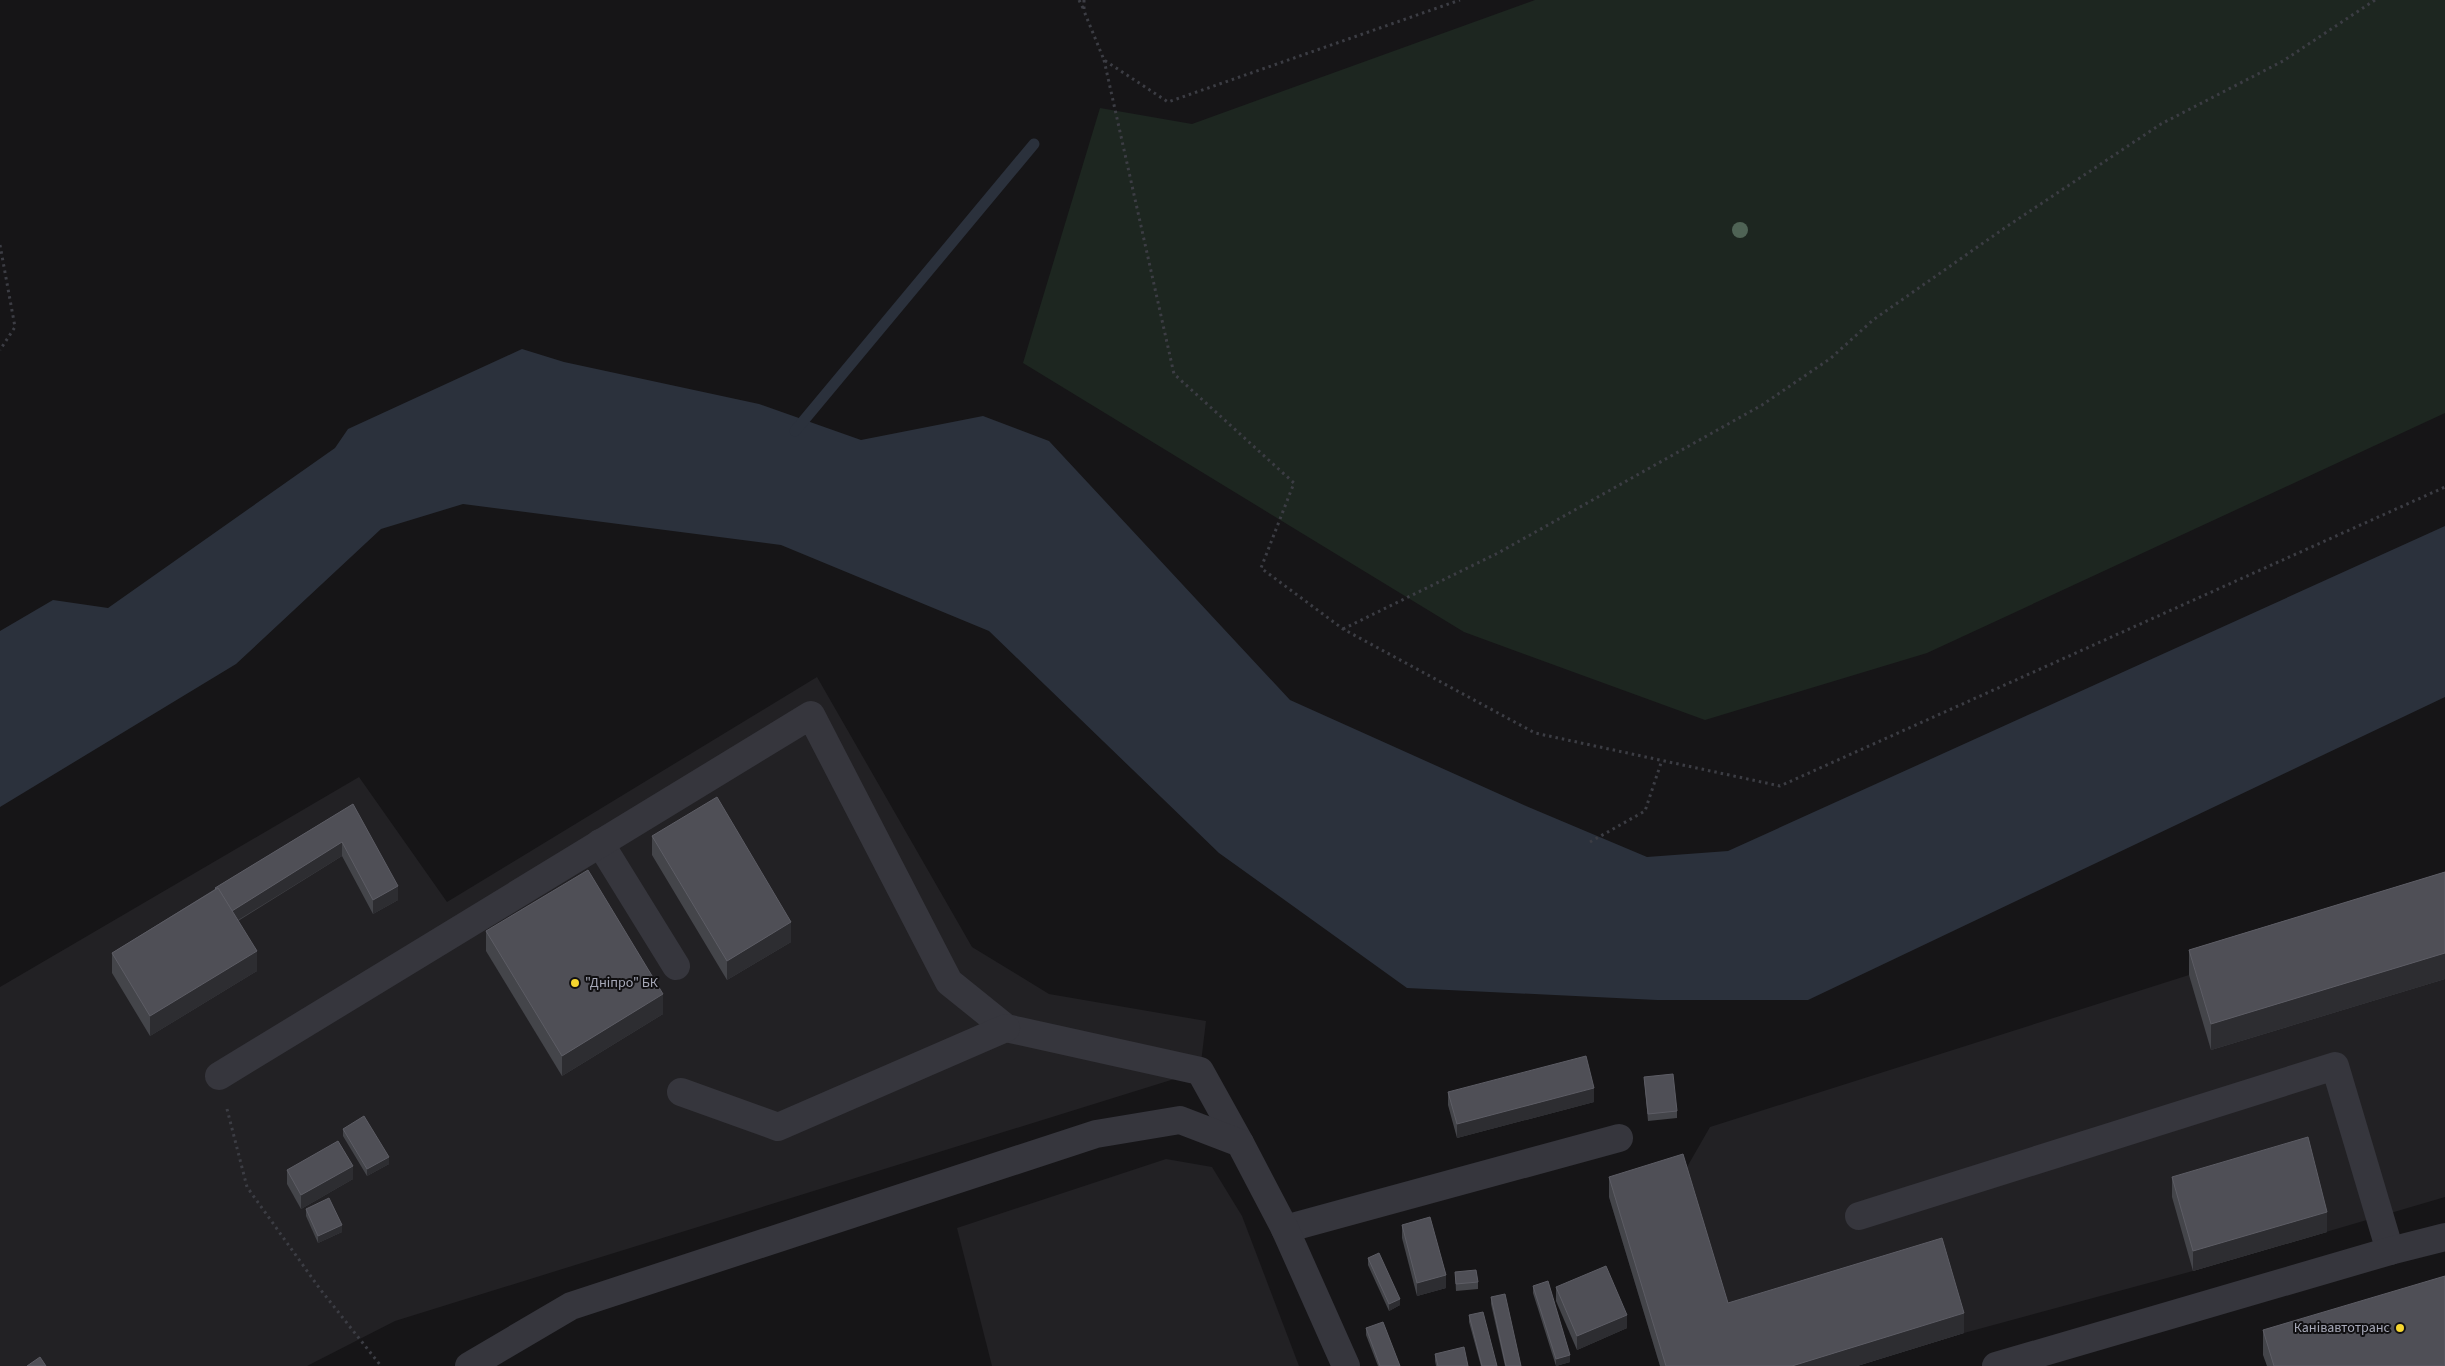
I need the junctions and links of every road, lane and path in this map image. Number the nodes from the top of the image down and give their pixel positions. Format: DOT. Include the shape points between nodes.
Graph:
graph roads {
  1 [pos="1079,0"];
  2 [pos="1084,0"];
  3 [pos="1460,0"];
  4 [pos="2375,0"];
  5 [pos="1084,11"];
  6 [pos="1104,60"];
  7 [pos="0,245"];
  8 [pos="0,350"];
  9 [pos="2445,487"];
  10 [pos="1343,629"];
  11 [pos="1662,760"];
  12 [pos="600,842"];
  13 [pos="1590,842"];
  14 [pos="676,966"];
  15 [pos="1006,1028"];
  16 [pos="219,1076"];
  17 [pos="681,1092"];
  18 [pos="1619,1138"];
  19 [pos="1240,1143"];
  20 [pos="1859,1216"];
  21 [pos="1285,1229"];
  22 [pos="2445,1237"];
  23 [pos="2390,1251"];
  24 [pos="381,1366"];
  25 [pos="469,1366"];
  26 [pos="1346,1366"];
  27 [pos="1996,1366"];
  1 -- 5 [label="path"];
  2 -- 5 [label="path"];
  3 -- 6 [label="path" via="1168,102"];
  4 -- 10 [label="path" via="2283,61 2161,124 1881,314 1830,358 1762,405 1498,554"];
  5 -- 6 [label="path"];
  6 -- 10 [label="path" via="1174,374 1294,483 1261,568"];
  7 -- 8 [label="path" via="15,327"];
  9 -- 11 [label="path" via="1780,786"];
  10 -- 11 [label="path" via="1535,733"];
  11 -- 13 [label="path" via="1645,811"];
  12 -- 14 [label="street"];
  12 -- 15 [label="street" via="811,715 949,982"];
  12 -- 16 [label="street"];
  15 -- 17 [label="street" via="778,1127"];
  15 -- 19 [label="street" via="1200,1071"];
  16 -- 24 [label="path" via="247,1187 320,1289"];
  18 -- 21 [label="street"];
  19 -- 21 [label="street"];
  19 -- 25 [label="street" via="1180,1120 1096,1134 571,1306"];
  20 -- 23 [label="street" via="2335,1066"];
  21 -- 26 [label="street"];
  22 -- 23 [label="street"];
  23 -- 27 [label="street"];
}
